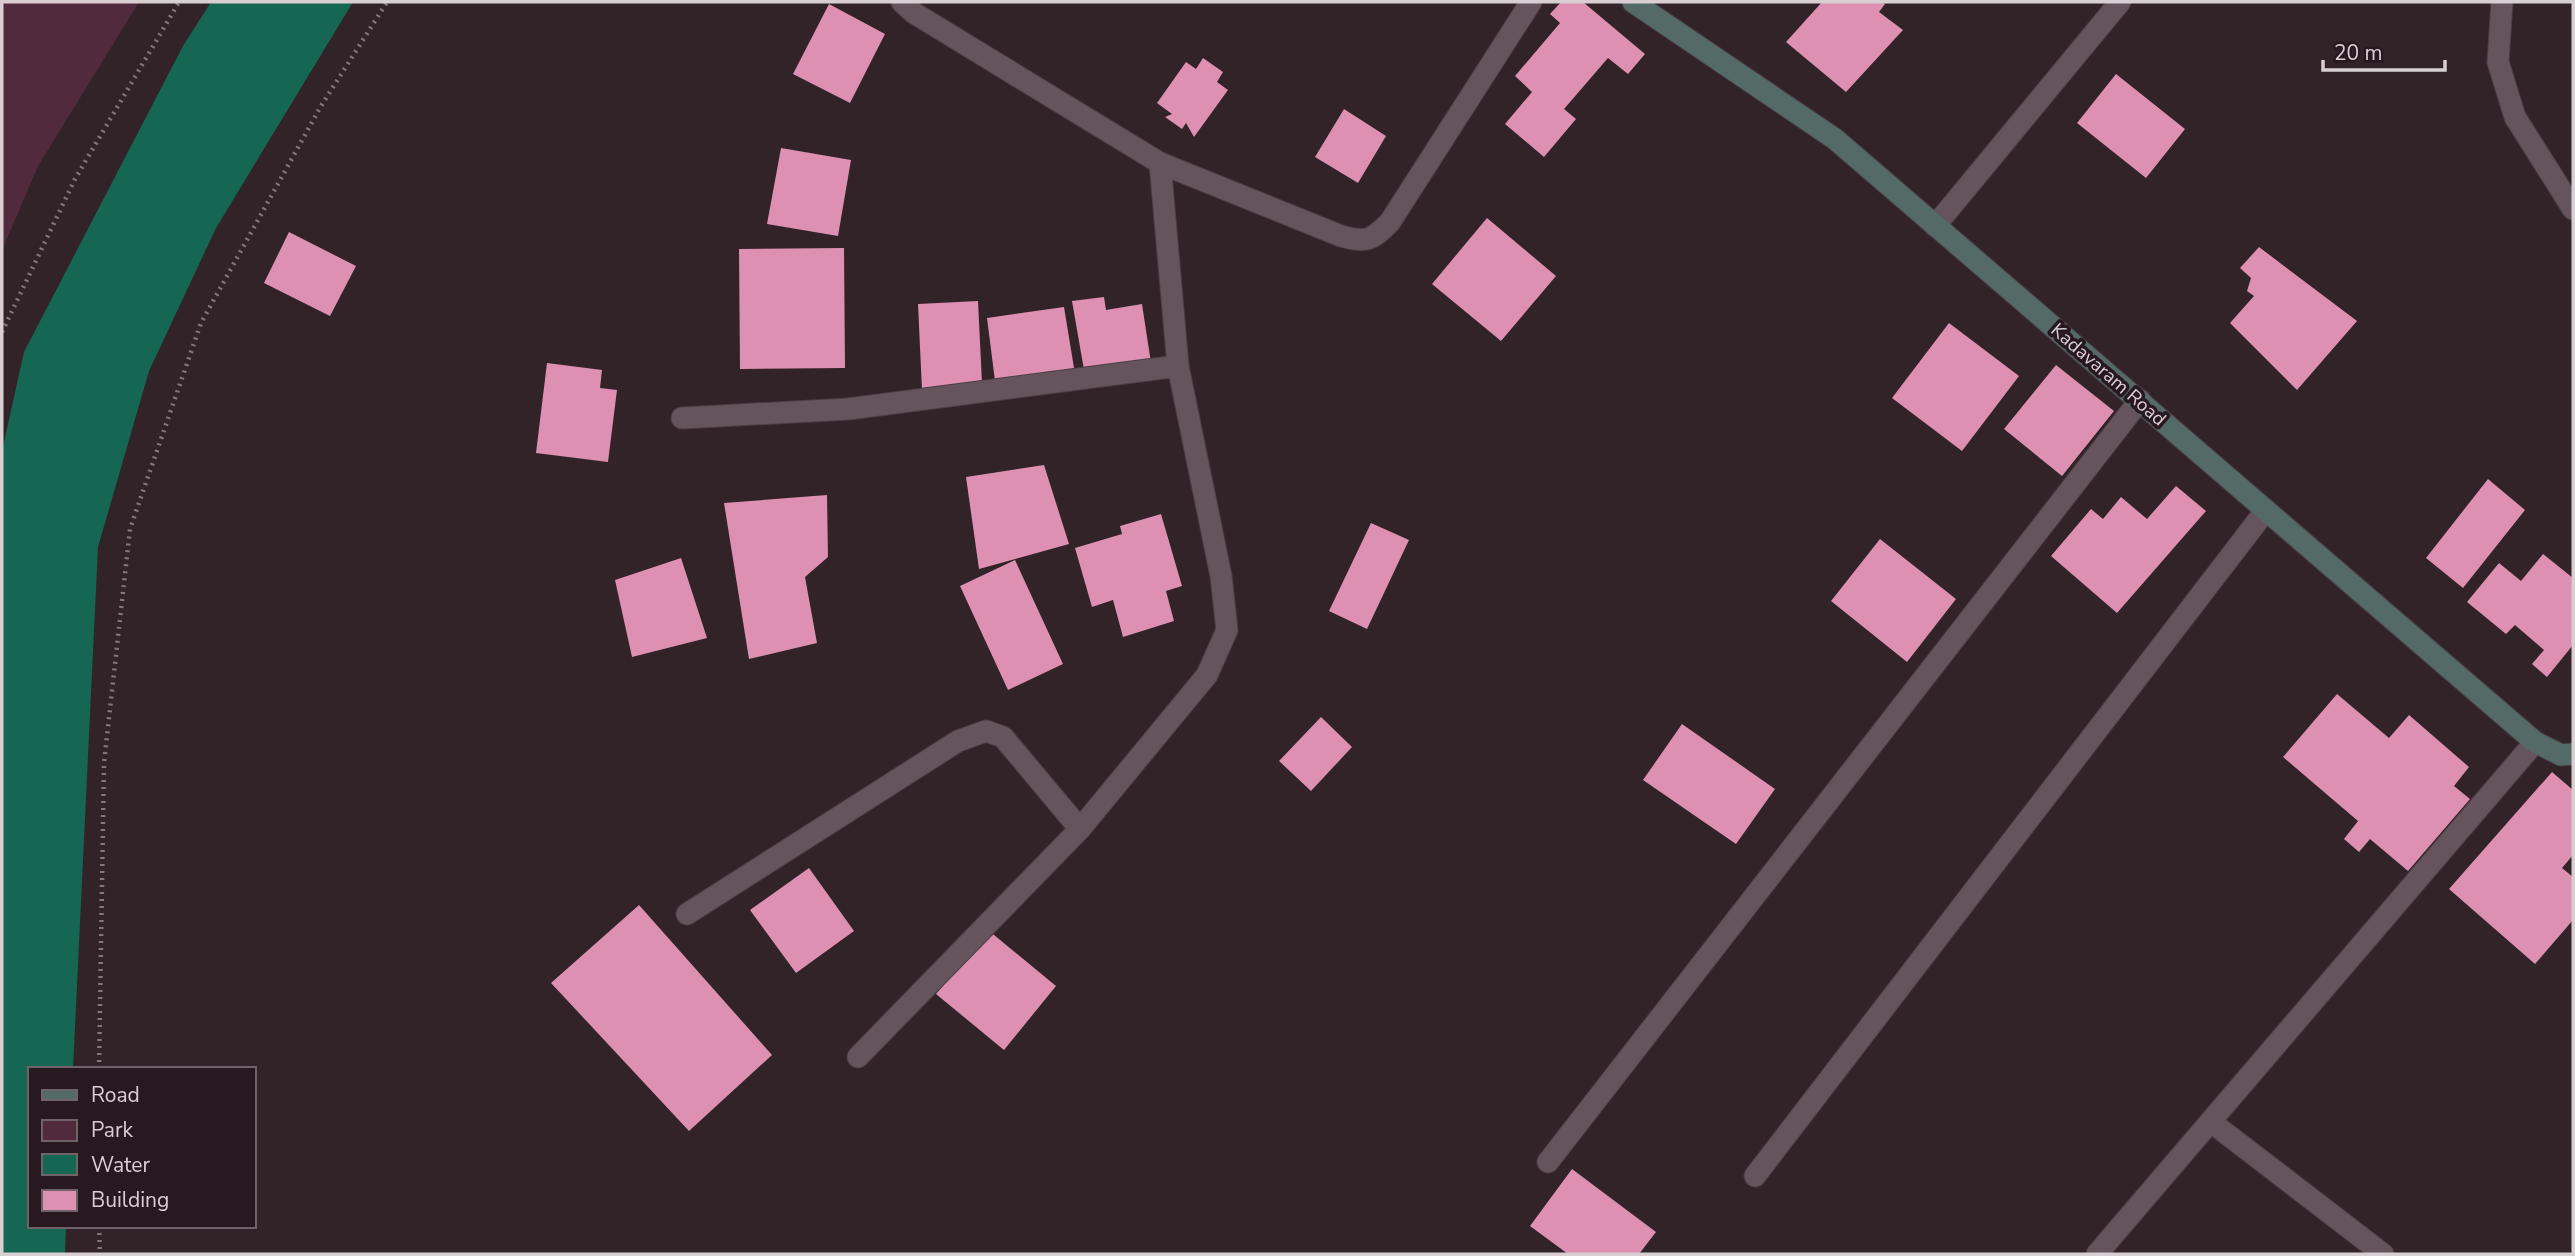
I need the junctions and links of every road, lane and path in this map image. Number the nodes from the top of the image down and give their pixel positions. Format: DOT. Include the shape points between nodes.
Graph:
graph roads {
  1 [pos="179,2"];
  2 [pos="387,2"];
  3 [pos="902,2"];
  4 [pos="1531,2"];
  5 [pos="1633,2"];
  6 [pos="2120,2"];
  7 [pos="2502,2"];
  8 [pos="1160,163"];
  9 [pos="2573,209"];
  10 [pos="1935,226"];
  11 [pos="2,332"];
  12 [pos="1178,366"];
  13 [pos="2140,400"];
  14 [pos="682,418"];
  15 [pos="2266,510"];
  16 [pos="2535,742"];
  17 [pos="2573,754"];
  18 [pos="1080,829"];
  19 [pos="687,914"];
  20 [pos="858,1057"];
  21 [pos="99,1067"];
  22 [pos="2211,1122"];
  23 [pos="1548,1162"];
  24 [pos="1755,1176"];
  25 [pos="99,1228"];
  26 [pos="100,1254"];
  27 [pos="2097,1254"];
  28 [pos="2383,1254"];
  1 -- 11 [label="path" via="75,179"];
  2 -- 21 [label="path" via="321,106 201,323 130,529 104,763"];
  3 -- 8 [label="street"];
  4 -- 8 [label="street" via="1390,222 1376,236 1361,242 1341,236"];
  5 -- 10 [label="main road, Kadavaram Road" via="1835,139"];
  6 -- 10 [label="street"];
  7 -- 9 [label="street" via="2498,62 2515,117"];
  8 -- 12 [label="street"];
  10 -- 13 [label="main road, Kadavaram Road"];
  12 -- 14 [label="street" via="848,409"];
  12 -- 18 [label="street" via="1221,576 1227,630 1207,676"];
  13 -- 15 [label="main road, Kadavaram Road"];
  13 -- 23 [label="street"];
  15 -- 16 [label="main road, Kadavaram Road"];
  15 -- 24 [label="street"];
  16 -- 17 [label="main road, Kadavaram Road" via="2561,755"];
  16 -- 22 [label="street"];
  18 -- 19 [label="street" via="1003,737 986,732 958,741"];
  18 -- 20 [label="street"];
  22 -- 27 [label="street"];
  22 -- 28 [label="street"];
  25 -- 26 [label="path"];
}
